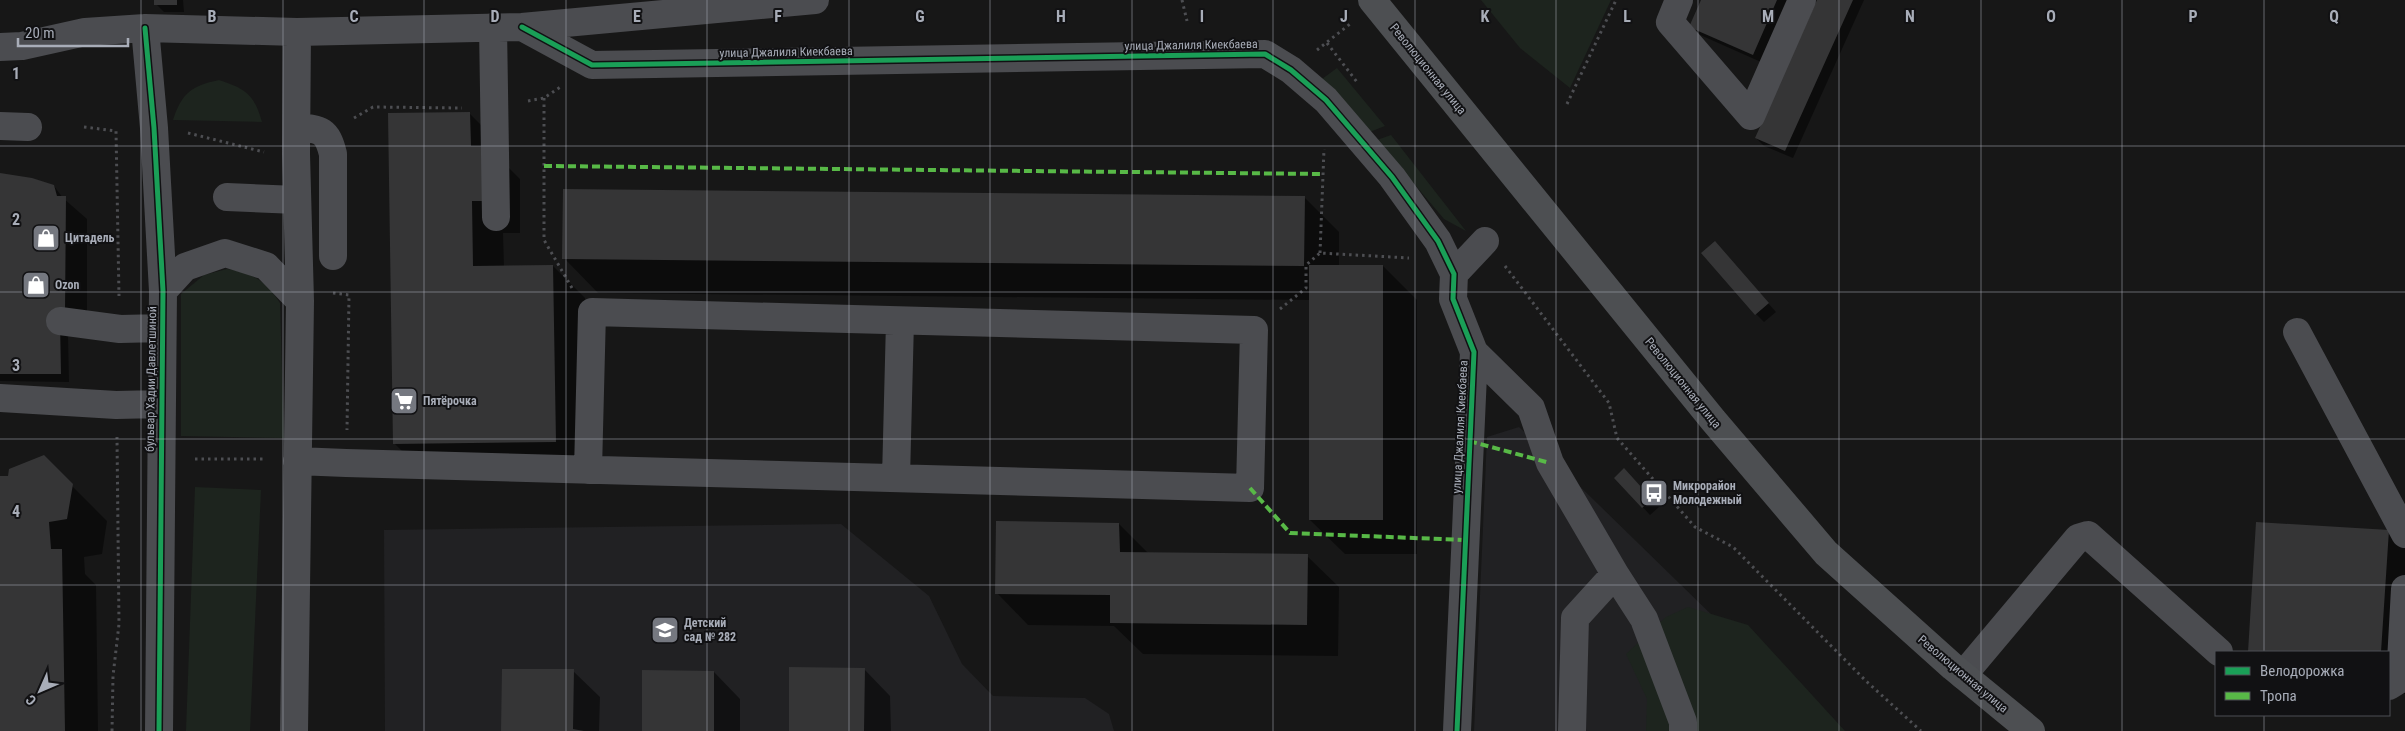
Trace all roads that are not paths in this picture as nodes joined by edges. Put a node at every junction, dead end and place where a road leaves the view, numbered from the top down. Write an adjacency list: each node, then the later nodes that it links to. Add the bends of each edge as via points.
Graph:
1 (814, 0): 5 (street)
2 (1372, 0): 35 (main road, Революционная улица, via 1713,420 1826,553)
3 (1679, 0): 4 (street, via 1670,22 1751,116)
4 (1802, 0)
5 (522, 27): 7 (street); 18 (street, улица Джалиля Киекбаева, via 592,66 1265,54 1291,70 1326,100 1392,177 1438,241)
6 (145, 28): 8 (street); 9 (street, via 85,32 22,46); 19 (street, бульвар Хадии Давлетшиной)
7 (493, 28): 8 (street); 15 (street)
8 (297, 32): 12 (street)
9 (0, 46)
10 (0, 126): 11 (street)
11 (28, 127)
12 (298, 127): 14 (street); 17 (street, via 322,131 330,139 334,154)
13 (227, 197): 14 (street)
14 (298, 200): 20 (street)
15 (496, 217)
16 (1485, 241): 18 (street)
17 (333, 256)
18 (1454, 274): 25 (street, улица Джалиля Киекбаева, via 1453,299)
19 (163, 291): 20 (street, via 184,267 225,253 266,266); 23 (street, бульвар Хадии Давлетшиной)
20 (300, 301): 28 (street)
21 (60, 321): 23 (street, via 120,329)
22 (900, 321): 29 (street, via 592,312); 30 (street); 30 (street, via 1254,330 1250,488)
23 (162, 328): 27 (street, бульвар Хадии Давлетшиной)
24 (2297, 332): 31 (street)
25 (1474, 352): 32 (street, via 1531,408 1550,463); 39 (street, улица Джалиля Киекбаева)
26 (0, 398): 27 (street, via 116,405)
27 (160, 404): 37 (street, бульвар Хадии Давлетшиной)
28 (297, 460): 29 (street); 38 (street)
29 (588, 470): 30 (street)
30 (896, 478)
31 (2405, 534)
32 (1615, 574): 40 (street, via 1575,618); 41 (street, via 1644,620 1683,722)
33 (2405, 589): 36 (street, via 2400,679)
34 (2218, 651): 35 (street, via 2088,535 2078,538)
35 (1963, 675): 42 (main road, Революционная улица)
36 (2390, 685)
37 (159, 731)
38 (294, 731)
39 (1457, 731)
40 (1572, 731)
41 (1682, 731)
42 (2031, 731)

